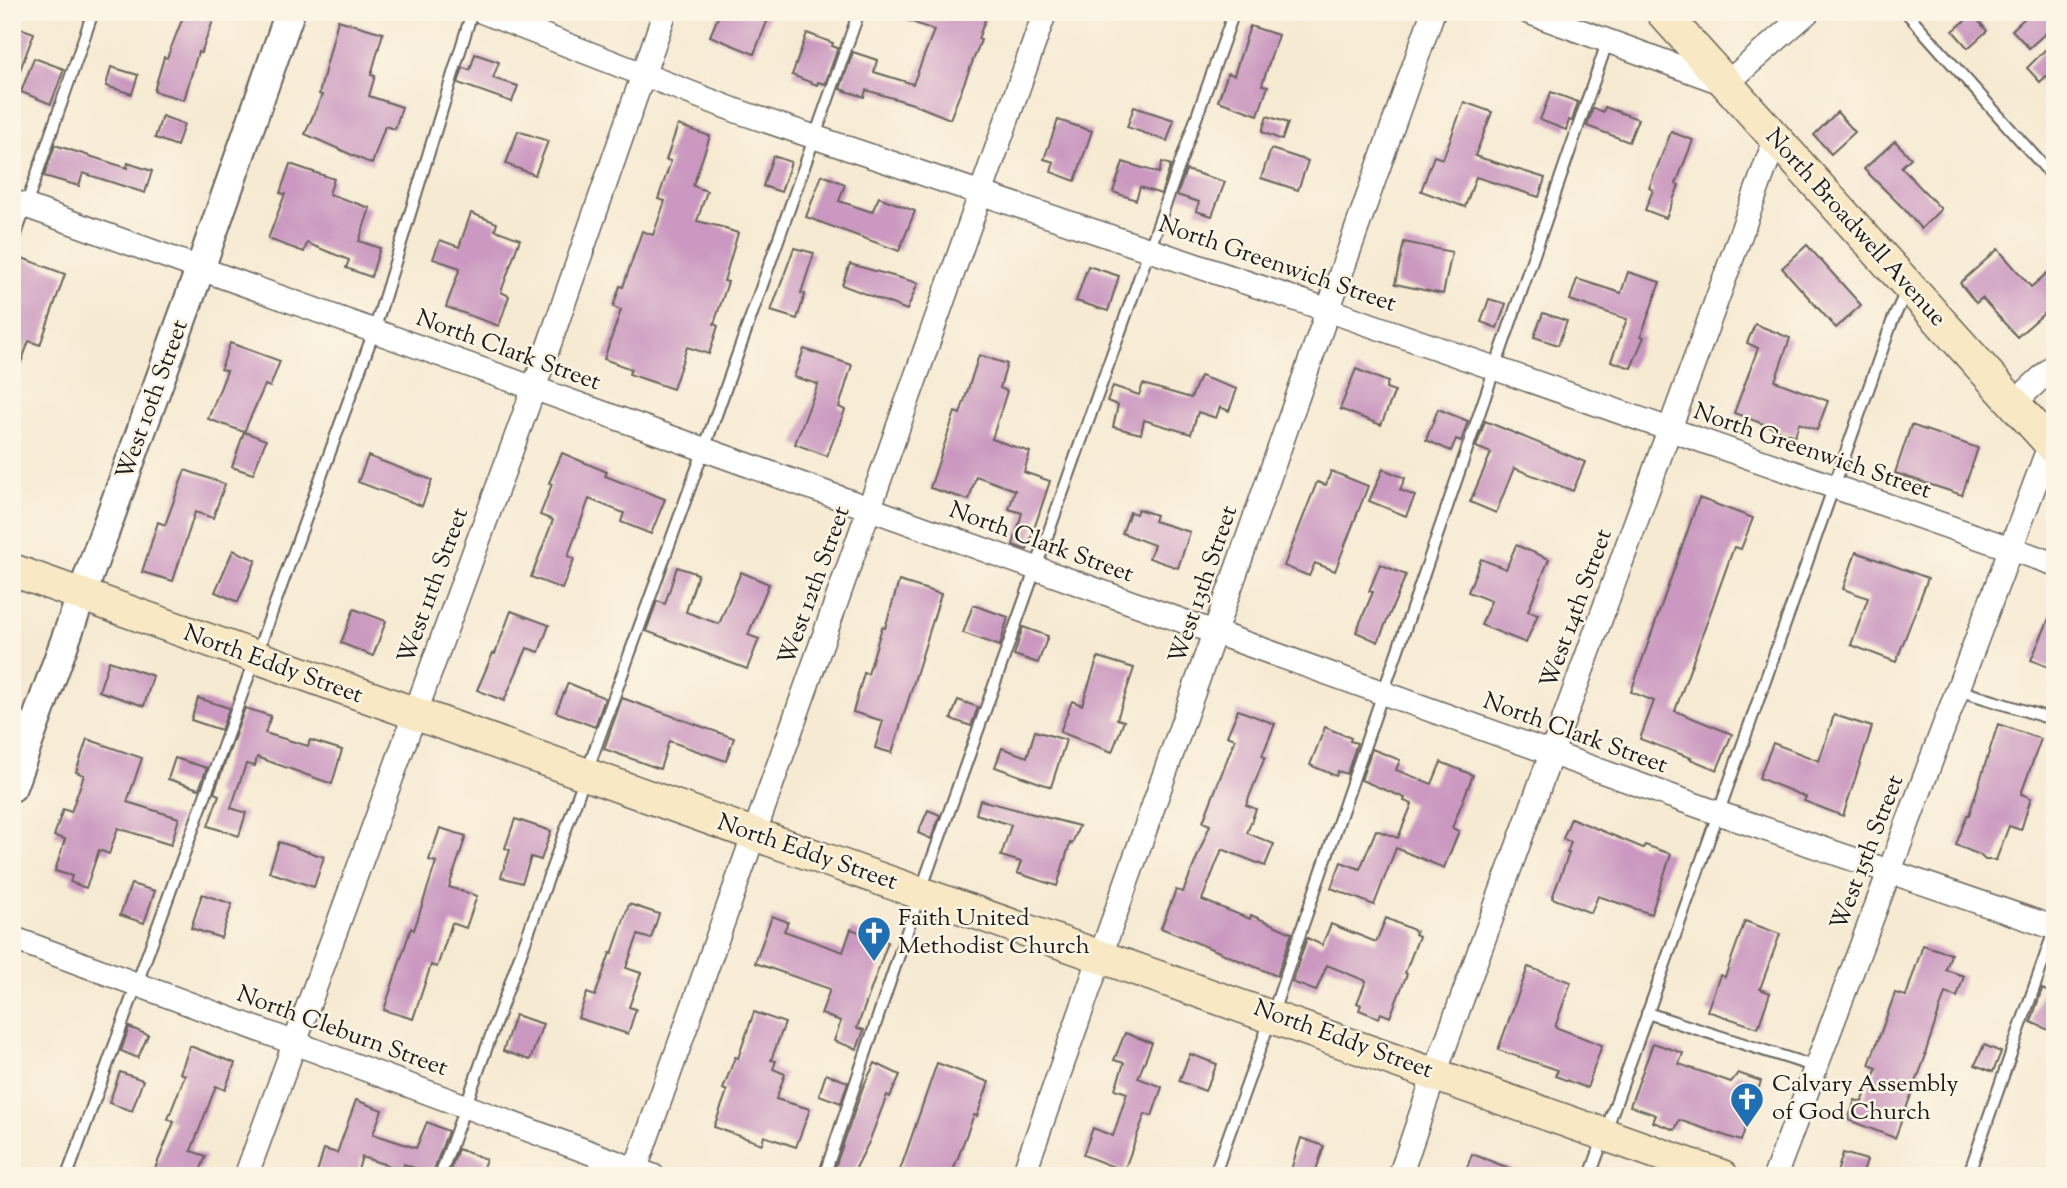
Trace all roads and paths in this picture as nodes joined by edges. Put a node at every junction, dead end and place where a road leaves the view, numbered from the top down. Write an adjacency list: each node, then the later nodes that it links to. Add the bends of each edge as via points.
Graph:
1 (93, 12): 21 (lane)
2 (290, 12): 24 (street, West 10th Street)
3 (472, 12): 27 (lane)
4 (483, 12): 15 (street, North Greenwich Street)
5 (665, 12): 15 (street, West 11th Street)
6 (859, 12): 17 (lane)
7 (1045, 12): 20 (street, West 12th Street)
8 (1234, 12): 23 (lane)
9 (1433, 12): 26 (street, West 13th Street)
10 (1528, 12): 14 (street)
11 (1662, 12): 16 (main road, North Broadwell Avenue)
12 (1808, 12): 16 (street)
13 (1906, 12): 19 (lane)
14 (1608, 40): 16 (street); 29 (lane)
15 (643, 74): 17 (street, North Greenwich Street); 30 (street, West 11th Street)
16 (1726, 84): 18 (main road, North Broadwell Avenue)
17 (815, 137): 20 (street, North Greenwich Street); 34 (lane)
18 (1776, 140): 25 (main road, North Broadwell Avenue); 32 (street, West 14th Street)
19 (2055, 179)
20 (982, 193): 23 (street, North Greenwich Street); 36 (street, West 12th Street)
21 (19, 203): 22 (lane); 24 (street, North Clark Street)
22 (12, 246)
23 (1150, 249): 26 (street, North Greenwich Street); 39 (lane)
24 (200, 269): 27 (street, North Clark Street); 41 (street, West 10th Street)
25 (1908, 288): 31 (main road, North Broadwell Avenue); 35 (lane)
26 (1328, 310): 29 (street, North Greenwich Street); 42 (street, West 13th Street)
27 (374, 331): 30 (street, North Clark Street); 43 (lane)
28 (2055, 365): 31 (street)
29 (1495, 369): 32 (street, North Greenwich Street); 45 (lane)
30 (534, 388): 34 (street, North Clark Street); 46 (street, West 11th Street)
31 (2014, 403): 33 (main road, North Broadwell Avenue)
32 (1669, 430): 35 (street, North Greenwich Street); 48 (street, West 14th Street)
33 (2052, 446): 37 (street, North Broadwell Avenue)
34 (704, 449): 36 (street, North Clark Street); 49 (lane)
35 (1833, 488): 37 (street, North Greenwich Street); 51 (lane)
36 (870, 509): 39 (street, North Clark Street); 52 (street, West 12th Street)
37 (2011, 549): 38 (street, North Greenwich Street); 44 (street, West 15th Street)
38 (2055, 564)
39 (1036, 569): 42 (street, North Clark Street); 54 (lane)
40 (12, 570): 41 (main road, North Eddy Street)
41 (82, 596): 43 (main road, North Eddy Street); 50 (street, West 10th Street)
42 (1215, 633): 45 (street, North Clark Street); 57 (street, West 13th Street)
43 (255, 658): 46 (main road, North Eddy Street); 58 (lane)
44 (1958, 690): 47 (lane); 53 (street, West 15th Street)
45 (1383, 693): 48 (street, North Clark Street); 60 (lane)
46 (414, 716): 49 (main road, North Eddy Street); 61 (street, West 11th Street)
47 (2055, 720)
48 (1552, 753): 51 (street, North Clark Street); 63 (street, West 14th Street)
49 (585, 776): 52 (main road, North Eddy Street); 64 (lane)
50 (12, 787)
51 (1718, 813): 53 (street, North Clark Street); 59 (lane)
52 (755, 835): 54 (main road, North Eddy Street); 66 (street, West 12th Street)
53 (1889, 872): 55 (street, North Clark Street); 62 (street, West 15th Street)
54 (920, 892): 57 (main road, North Eddy Street); 70 (lane)
55 (2055, 928): 77 (lane)
56 (12, 938): 58 (street, North Cleburn Street)
57 (1102, 956): 60 (main road, North Eddy Street); 71 (street, West 13th Street)
58 (136, 984): 61 (street, North Cleburn Street); 67 (lane)
59 (1647, 1013): 62 (lane); 65 (lane)
60 (1272, 1015): 63 (main road, North Eddy Street); 72 (lane)
61 (295, 1042): 64 (street, North Cleburn Street); 68 (street, West 11th Street)
62 (1816, 1067): 76 (street, West 15th Street)
63 (1435, 1073): 65 (main road, North Eddy Street); 73 (street, West 14th Street)
64 (466, 1106): 66 (street, North Cleburn Street); 69 (lane)
65 (1604, 1134): 74 (lane); 75 (main road, North Eddy Street)
66 (640, 1174)
67 (66, 1176)
68 (246, 1176)
69 (440, 1176)
70 (824, 1176)
71 (1023, 1176)
72 (1214, 1176)
73 (1400, 1176)
74 (1590, 1176)
75 (1722, 1176)
76 (1775, 1176)
77 (1968, 1176)

